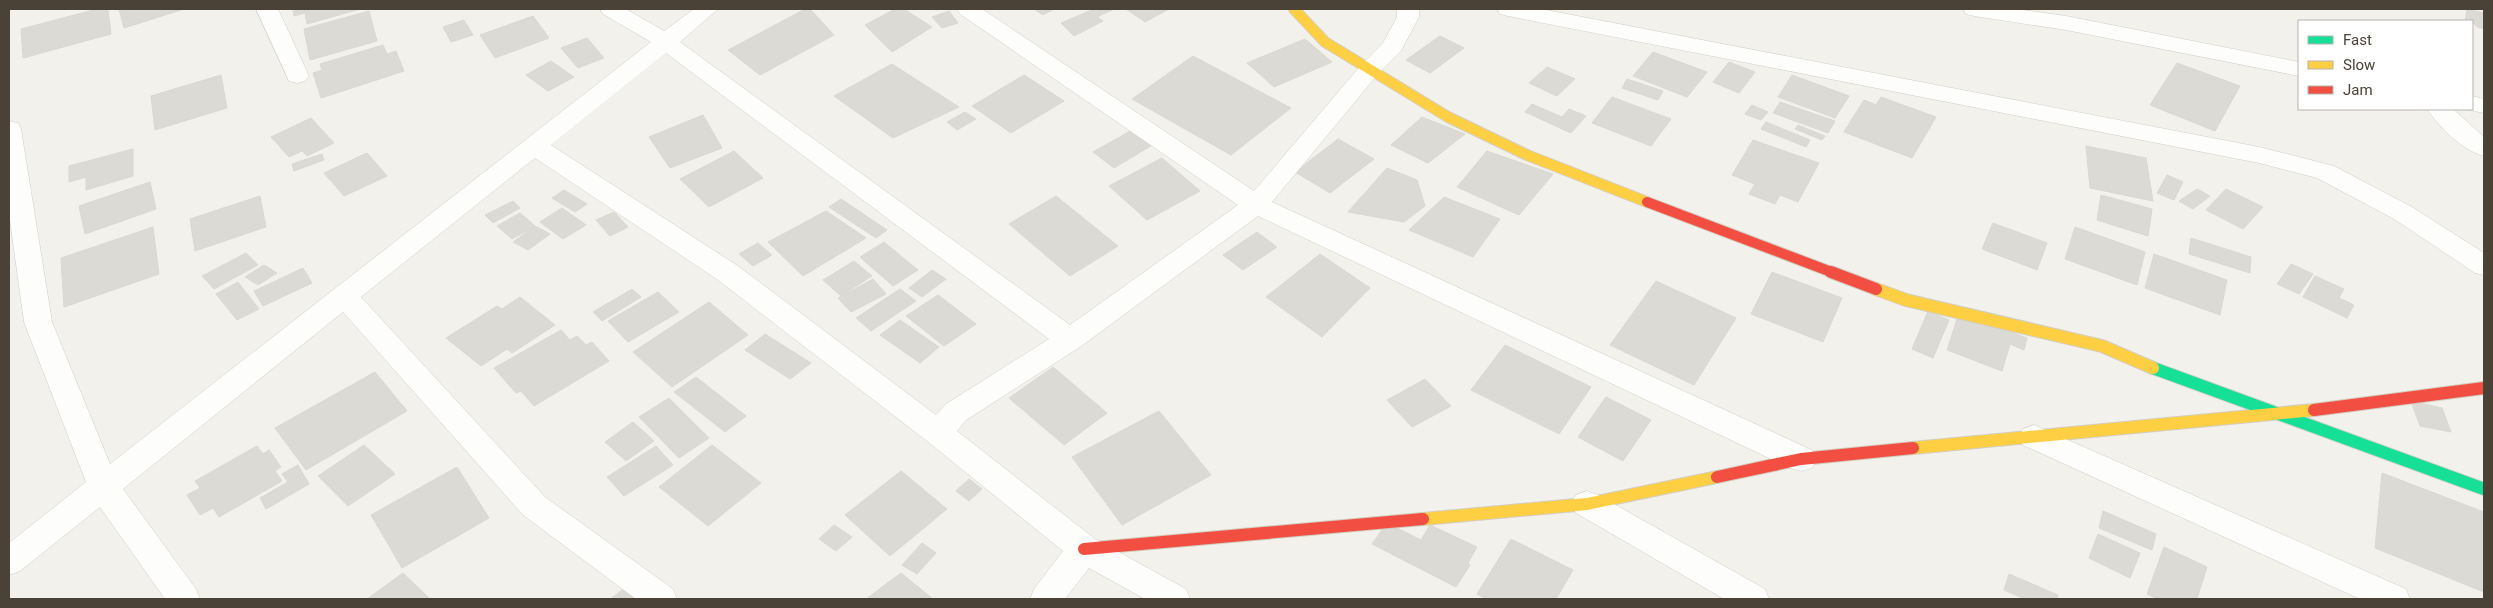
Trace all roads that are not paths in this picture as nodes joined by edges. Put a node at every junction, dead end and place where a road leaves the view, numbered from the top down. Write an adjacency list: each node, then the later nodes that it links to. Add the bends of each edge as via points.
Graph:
1 (267, 9): 12 (street)
2 (611, 9): 9 (street)
3 (707, 9): 9 (street)
4 (968, 9): 17 (street)
5 (1294, 9): 10 (street, via 1325,42)
6 (1408, 9): 10 (street, via 1408,17 1393,46)
7 (1508, 9): 18 (street, via 2259,155 2325,172 2403,213)
8 (1974, 9): 11 (street, via 2066,23)
9 (666, 42): 15 (street); 20 (street)
10 (1370, 69): 17 (street); 22 (street, via 1448,117 1527,155 1822,270 1906,300 2102,346 2165,373)
11 (2298, 69)
12 (298, 76)
13 (2441, 110): 16 (street)
14 (9, 129): 26 (street, via 38,322)
15 (534, 146): 19 (street); 23 (street, via 728,274)
16 (2484, 148)
17 (1256, 205): 20 (street); 25 (street)
18 (2484, 266)
19 (344, 296): 26 (street); 32 (street, via 534,506)
20 (1070, 340): 23 (street, via 956,412)
21 (2484, 388): 22 (street)
22 (2279, 414): 24 (street); 27 (street)
23 (938, 433): 29 (street)
24 (2034, 437): 25 (street); 36 (street)
25 (1801, 459): 28 (street)
26 (103, 486): 30 (street); 31 (street)
27 (2484, 489)
28 (1587, 504): 29 (street); 35 (street)
29 (1084, 549): 33 (street); 34 (street)
30 (9, 561)
31 (184, 599)
32 (661, 599)
33 (1046, 599)
34 (1174, 599)
35 (1753, 599)
36 (2394, 599)

